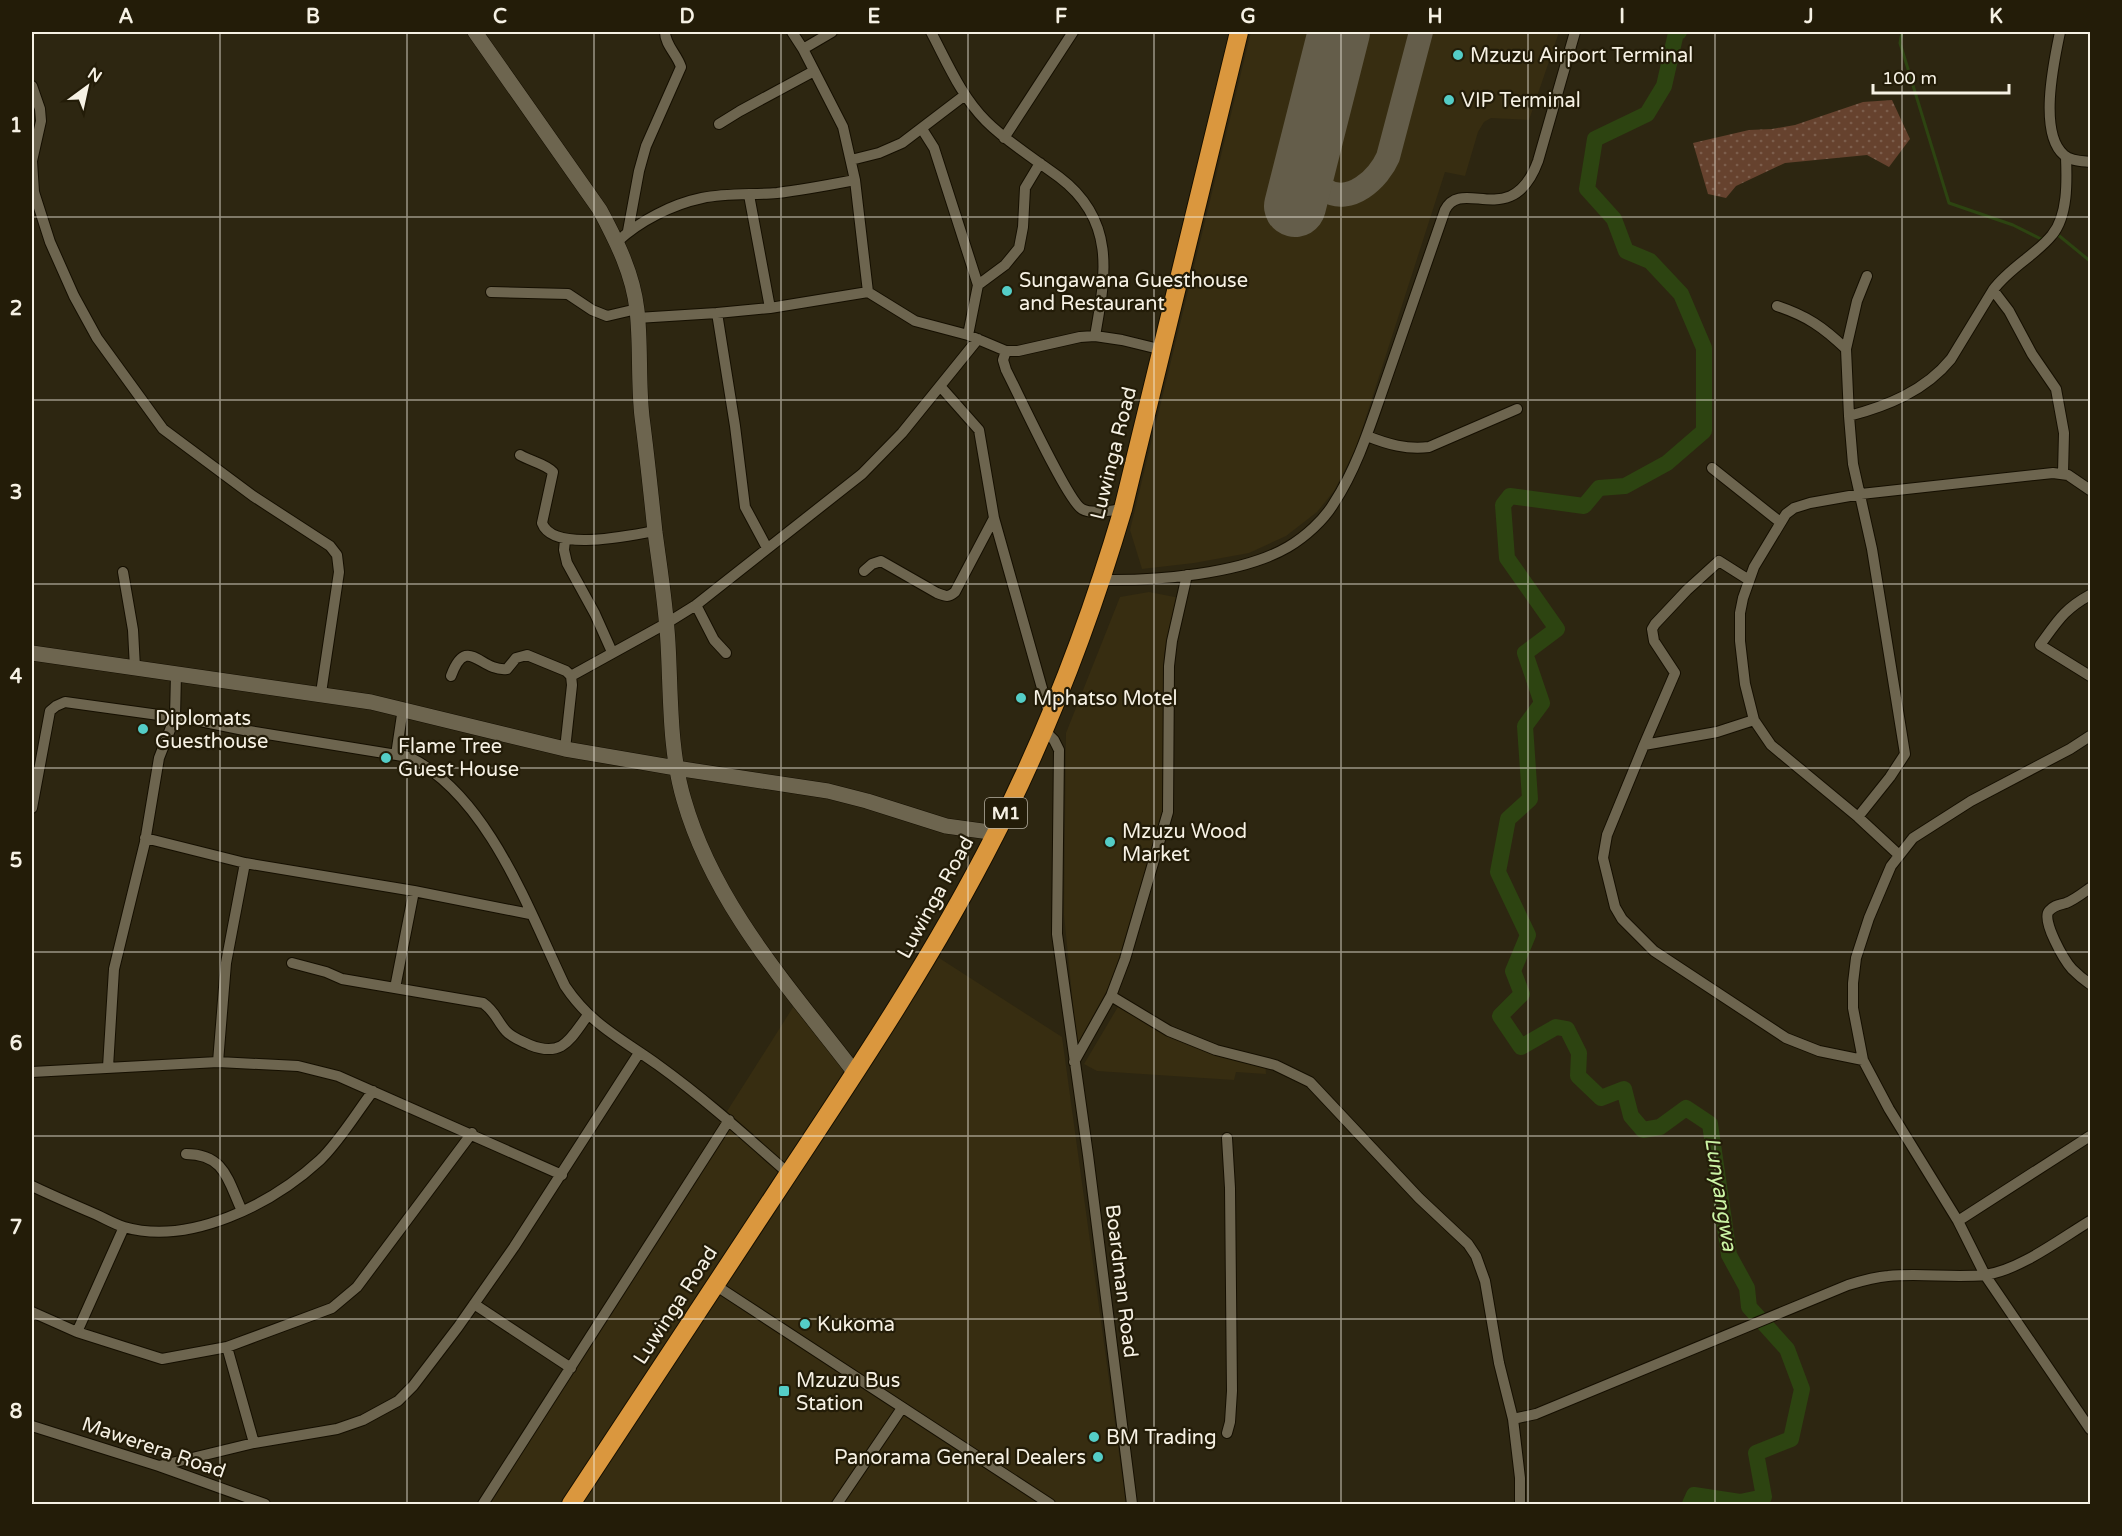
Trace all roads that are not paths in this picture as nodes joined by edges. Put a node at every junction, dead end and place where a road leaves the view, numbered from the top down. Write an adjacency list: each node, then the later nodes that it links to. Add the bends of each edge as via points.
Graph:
1 (475, 32): 23 (street)
2 (665, 32): 23 (street, via 681,68 646,146)
3 (792, 32): 10 (street)
4 (832, 32): 10 (street)
5 (931, 32): 13 (street)
6 (1073, 32): 16 (street)
7 (1239, 32): 36 (highway, Luwinga Road / M1)
8 (1575, 32): 41 (street, via 1538,161 1529,179 1511,197 1458,198 1445,210)
9 (2060, 32): 17 (street, via 2050,122 2055,144)
10 (803, 49): 11 (street)
11 (814, 71): 14 (street); 18 (street, via 843,127)
12 (32, 86): 69 (street, via 41,120 32,161 34,192 50,242 97,338 163,429 326,542 338,555 339,572)
13 (965, 95): 15 (street); 16 (street)
14 (719, 124)
15 (922, 129): 18 (street, via 887,150); 25 (street, via 934,148)
16 (1004, 138): 20 (street)
17 (2066, 157): 19 (street); 26 (street, via 2066,193 2054,233 2005,274)
18 (851, 160): 21 (street)
19 (2091, 162)
20 (1040, 163): 25 (street, via 1025,188 1019,248 1005,265); 33 (street, via 1084,200 1099,230 1104,279)
21 (855, 180): 22 (street); 28 (street)
22 (749, 195): 23 (street, via 704,197 687,202); 30 (street)
23 (623, 237): 32 (street)
24 (1867, 276): 35 (street)
25 (978, 285): 34 (street)
26 (1993, 290): 40 (street, via 1945,367 1903,397); 44 (street, via 2056,389 2064,433)
27 (491, 292): 32 (street, via 568,294 607,316)
28 (868, 292): 30 (street); 34 (street, via 915,321)
29 (1777, 306): 35 (street, via 1814,321)
30 (770, 308): 31 (street)
31 (717, 313): 32 (street); 52 (street, via 745,507)
32 (637, 314): 50 (street, via 641,404)
33 (1095, 336): 36 (street); 37 (street)
34 (973, 337): 37 (street); 38 (street)
35 (1846, 349): 40 (street)
36 (1163, 350): 47 (highway, Luwinga Road / M1)
37 (1006, 351): 47 (street, via 1006,370 1076,504 1090,511)
38 (940, 386): 48 (street, Boardman Road, via 979,430); 52 (street, via 862,474)
39 (1517, 409): 41 (street, via 1429,447 1413,449)
40 (1849, 416): 46 (street, via 1853,464)
41 (1367, 436): 55 (street, via 1334,505 1311,530 1260,561)
42 (520, 455): 51 (street, via 553,472 542,523)
43 (1712, 468): 49 (street)
44 (2063, 473): 45 (street); 46 (street)
45 (2091, 490)
46 (1861, 494): 49 (street, via 1794,508); 80 (street, via 1905,754)
47 (1123, 509): 56 (highway, Luwinga Road / M1)
48 (994, 518): 53 (street, via 950,596 937,593 881,561); 73 (street, Boardman Road)
49 (1780, 522): 57 (street)
50 (655, 531): 51 (street); 60 (street)
51 (565, 540): 61 (street, via 567,563)
52 (767, 548): 59 (street)
53 (864, 571)
54 (123, 572): 64 (street)
55 (1186, 575): 56 (street); 91 (street, via 1169,666 1168,812)
56 (1102, 580): 73 (highway, Luwinga Road / M1)
57 (1749, 580): 72 (street, via 1740,613 1740,641); 75 (street, via 1719,561 1655,624 1654,641 1675,673)
58 (2091, 596): 68 (street, via 2062,615 2040,645)
59 (696, 605): 60 (street); 63 (street, via 714,640)
60 (667, 623): 61 (street); 78 (street)
61 (612, 652): 67 (street)
62 (32, 653): 64 (street)
63 (726, 653)
64 (135, 668): 65 (street)
65 (176, 674): 69 (street); 71 (street)
66 (451, 676): 67 (street, via 464,655 501,670 527,655)
67 (570, 676): 76 (street)
68 (2091, 676)
69 (321, 693): 70 (street)
70 (403, 708): 76 (street); 77 (street)
71 (175, 717): 77 (street); 79 (street, via 76,702 56,706 50,711 46,726); 82 (street, via 159,758)
72 (1754, 720): 75 (street, via 1717,732); 80 (street, via 1771,745)
73 (1047, 723): 81 (highway, Luwinga Road / M1); 96 (street, Boardman Road, via 1059,750 1057,934)
74 (2091, 736): 83 (street, via 1937,821 1913,838)
75 (1644, 745): 94 (street, via 1607,835 1603,858 1622,919 1654,951 1786,1038 1819,1051)
76 (565, 749): 78 (street)
77 (396, 755): 87 (street, via 424,764 456,791 488,832)
78 (676, 768): 81 (street, via 828,791 946,826); 99 (street, via 690,820 715,880 768,959)
79 (32, 808)
80 (1858, 817): 83 (street)
81 (997, 833): 99 (highway, Luwinga Road / M1, via 934,948)
82 (145, 838): 84 (street); 97 (street, via 114,969)
83 (1899, 855): 94 (street, via 1869,918 1857,958 1854,1008)
84 (245, 863): 86 (street); 95 (street, via 226,963)
85 (2091, 888): 89 (street, via 2054,907 2046,918 2067,962)
86 (414, 891): 87 (street); 90 (street)
87 (530, 914): 92 (street, via 565,986)
88 (292, 963): 90 (street, via 342,979)
89 (2091, 984)
90 (395, 988): 92 (street, via 483,1003 495,1013 509,1035 538,1048 563,1047)
91 (1111, 996): 96 (street); 121 (street, via 1169,1031 1216,1050 1275,1065 1310,1082 1468,1244 1485,1281)
92 (588, 1015): 93 (street)
93 (639, 1053): 101 (street); 106 (street)
94 (1863, 1060): 110 (street, via 1919,1161)
95 (218, 1062): 97 (street); 100 (street, via 298,1066 338,1076)
96 (1074, 1062): 132 (street, Boardman Road)
97 (108, 1067): 98 (street)
98 (32, 1072)
99 (855, 1073): 107 (highway, Luwinga Road / M1)
100 (373, 1091): 102 (street); 109 (street, via 322,1158 266,1200)
101 (729, 1120): 107 (street); 119 (street)
102 (472, 1133): 106 (street); 118 (street, via 346,1299 333,1308)
103 (2091, 1136): 110 (street)
104 (1227, 1138): 124 (street, via 1232,1391)
105 (186, 1154): 109 (street, via 207,1156 223,1168)
106 (562, 1174): 115 (street)
107 (789, 1174): 114 (highway, Luwinga Road / M1)
108 (32, 1186): 112 (street)
109 (242, 1211): 112 (street, via 192,1229 152,1231)
110 (1958, 1221): 113 (street)
111 (2091, 1221): 113 (street, via 2015,1266)
112 (124, 1227): 117 (street)
113 (1985, 1275): 121 (street, via 1896,1275 1848,1285 1536,1414); 123 (street)
114 (715, 1285): 120 (street); 129 (highway, Luwinga Road / M1)
115 (474, 1304): 119 (street); 125 (street, via 398,1401 337,1429)
116 (32, 1312): 117 (street)
117 (77, 1332): 118 (street, via 162,1359)
118 (227, 1347): 125 (street)
119 (571, 1368): 128 (street)
120 (902, 1408): 130 (street); 131 (street)
121 (1513, 1419): 133 (street)
122 (32, 1426): 126 (street, Mawerera Road)
123 (2091, 1429)
124 (1227, 1434)
125 (254, 1443): 126 (street)
126 (159, 1466): 127 (street, Mawerera Road)
127 (265, 1504)
128 (483, 1504)
129 (571, 1504)
130 (837, 1504)
131 (1050, 1504)
132 (1132, 1504)
133 (1520, 1504)

